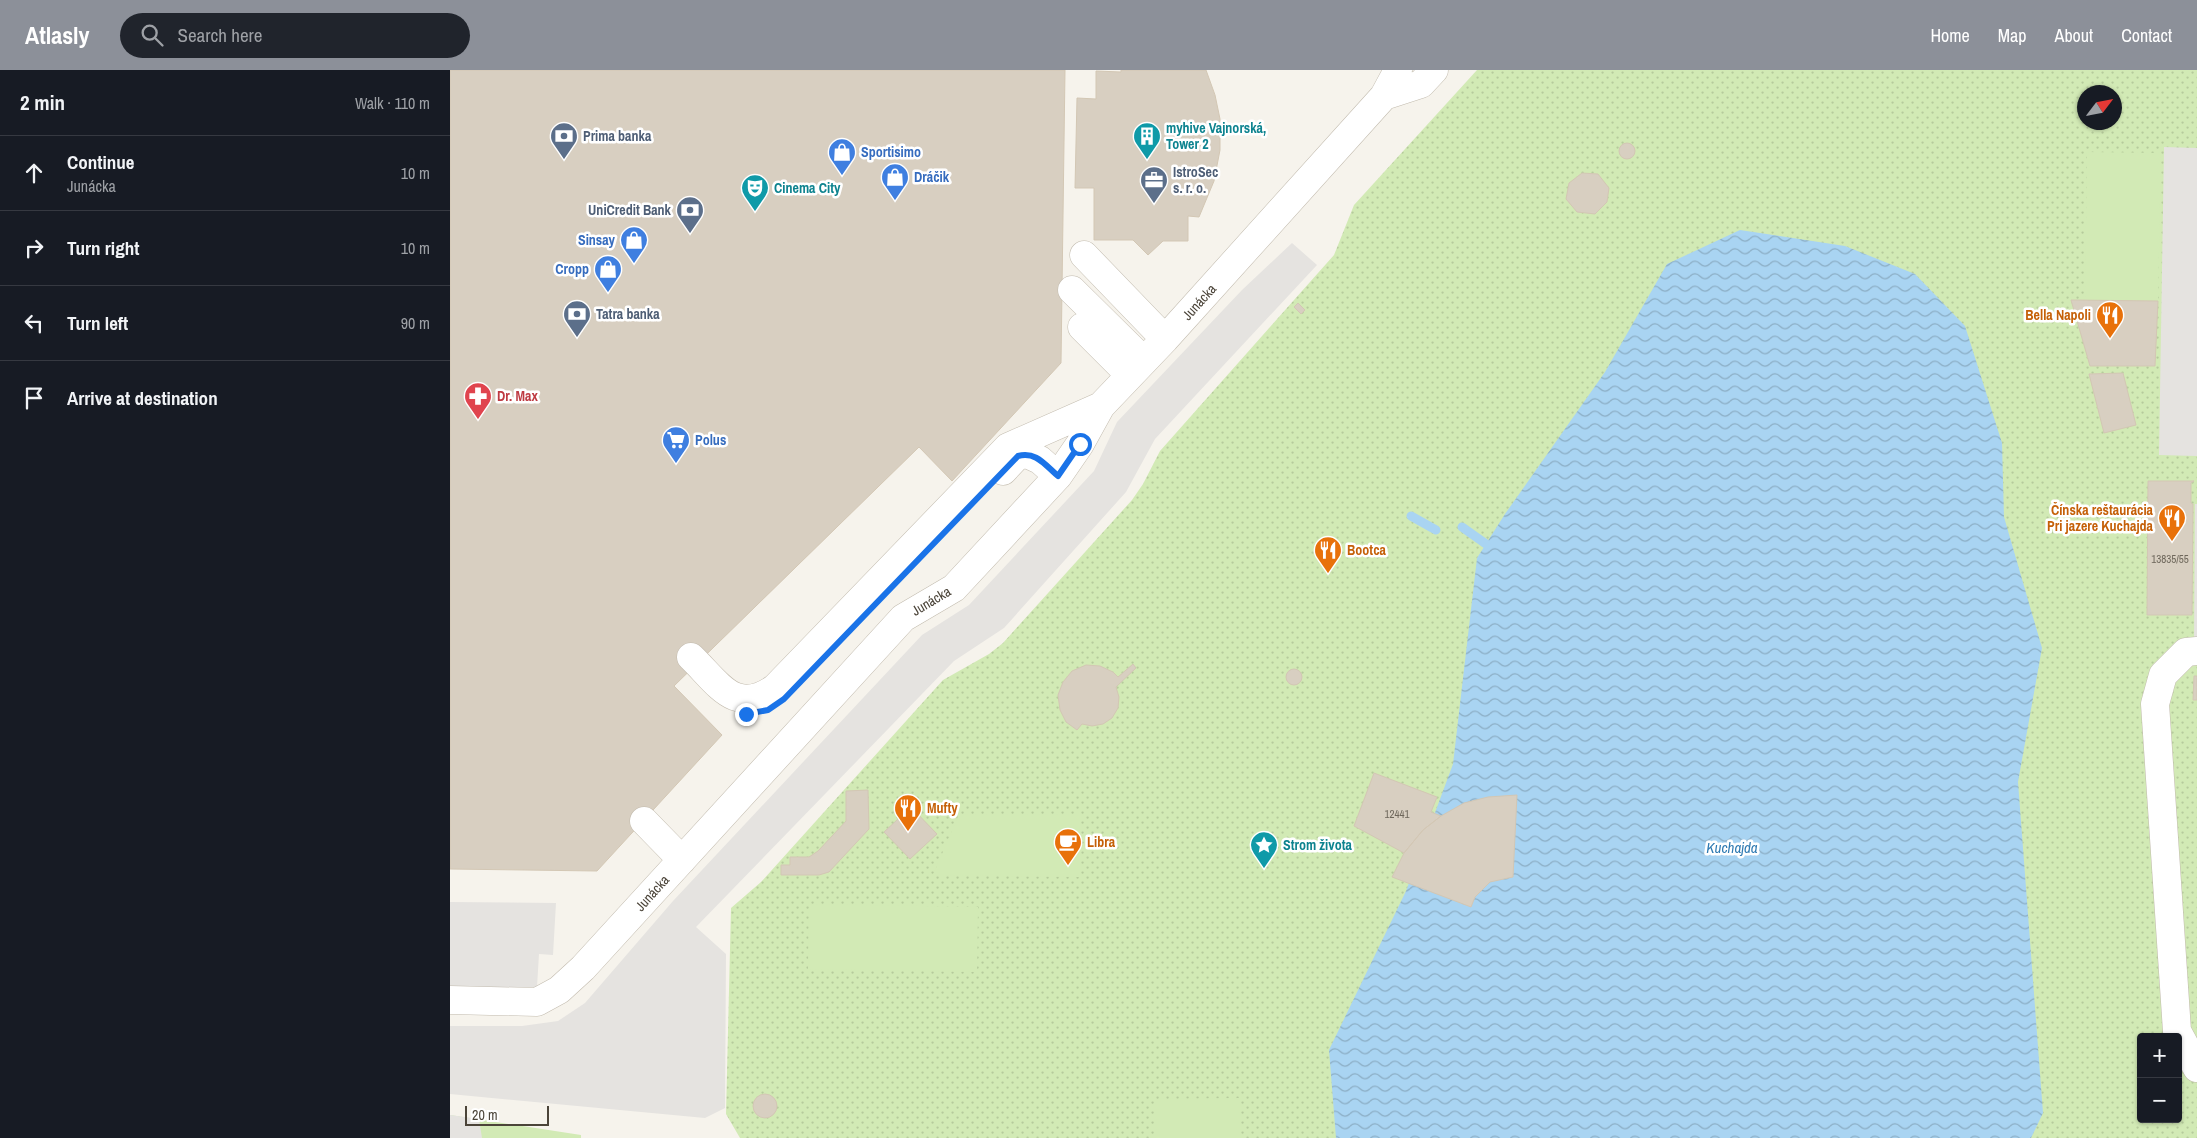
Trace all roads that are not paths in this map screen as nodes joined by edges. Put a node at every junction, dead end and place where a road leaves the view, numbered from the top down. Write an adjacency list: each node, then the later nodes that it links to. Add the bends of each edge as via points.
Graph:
1 (1398, 70): 3 (street, Junácka)
2 (1434, 70): 3 (street, via 1421,84)
3 (1383, 83): 6 (street, Junácka)
4 (1084, 255): 6 (street)
5 (1071, 303): 7 (street)
6 (1165, 339): 7 (street, Junácka)
7 (1137, 368): 8 (street, Junácka)
8 (1101, 406): 9 (street); 10 (street, Junácka)
9 (1013, 452): 10 (street, via 1034,456); 12 (street, via 775,688 762,697 738,698)
10 (1058, 476): 14 (street, Junácka, via 954,588 903,618)
11 (2197, 650): 16 (street, via 2186,652 2163,675 2155,704 2177,1031)
12 (686, 662)
13 (644, 821): 14 (street)
14 (682, 860): 15 (street, Junácka, via 559,990 537,1002)
15 (450, 1000)
16 (2197, 1068)

